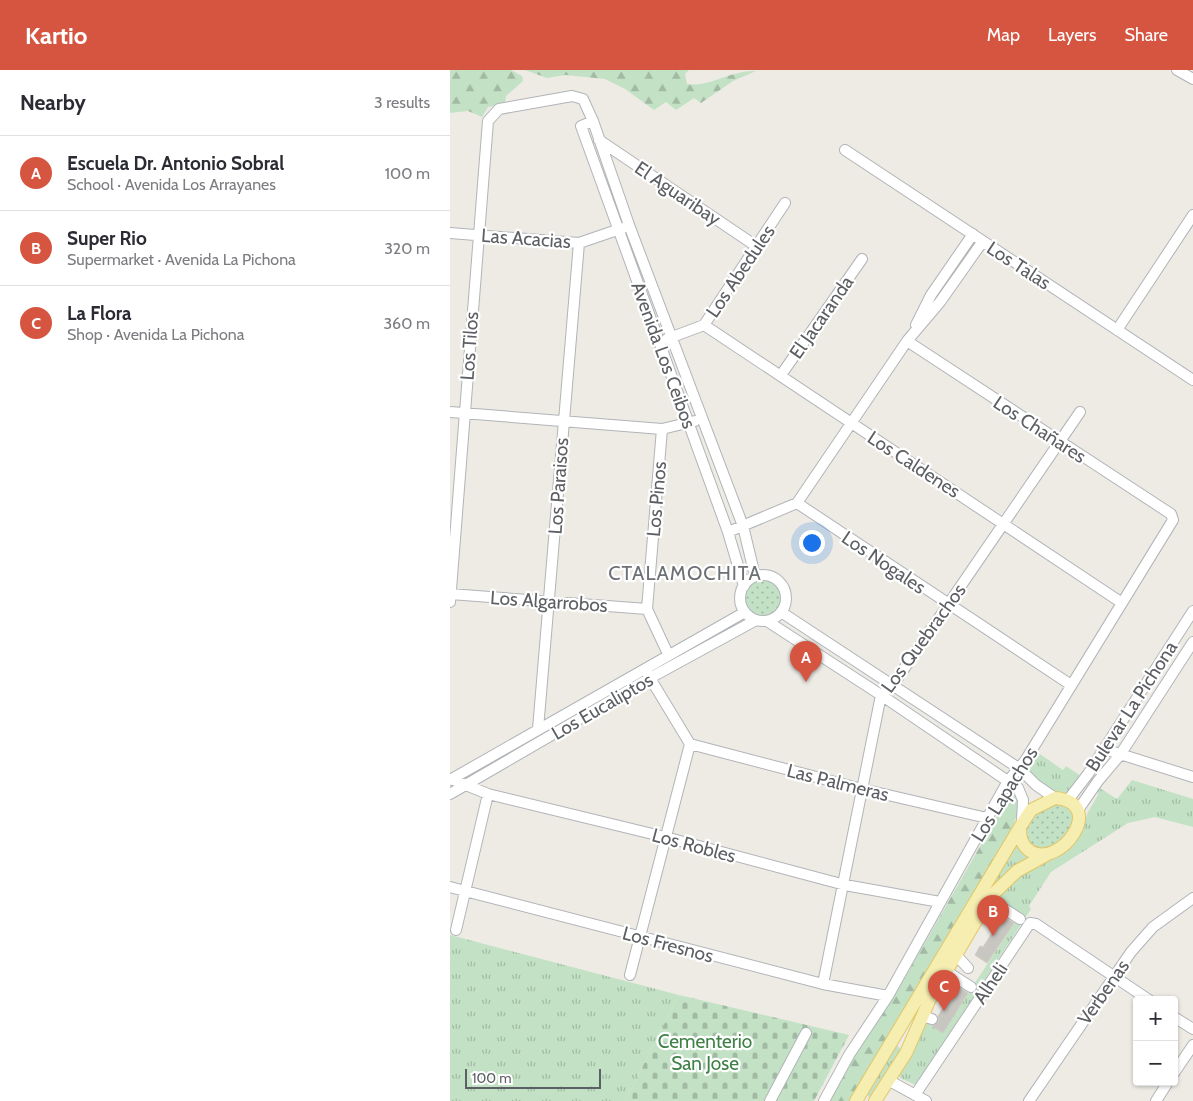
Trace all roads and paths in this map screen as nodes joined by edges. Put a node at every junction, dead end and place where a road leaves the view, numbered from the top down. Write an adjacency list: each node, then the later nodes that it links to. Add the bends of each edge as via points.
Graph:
1 (1177, 70): 2 (street)
2 (1193, 79)
3 (488, 121): 4 (street, Avenida Los Ceibos, via 499,109 578,96); 12 (street, Los Tilos)
4 (593, 121): 5 (street, Avenida Los Ceibos); 10 (street, Avenida Los Ceibos, via 581,126)
5 (599, 140): 9 (street, Avenida Los Ceibos); 16 (street, El Aguaribay)
6 (845, 150): 13 (street, Los Talas)
7 (785, 203): 16 (street, Los Abedules)
8 (1193, 216): 19 (street)
9 (629, 224): 10 (street, Las Acacias); 20 (street, Avenida Los Ceibos)
10 (618, 231): 15 (street, Las Acacias); 22 (street, Avenida Los Ceibos)
11 (450, 232): 12 (street, Las Acacias)
12 (478, 234): 15 (street, Las Acacias); 27 (street, Los Tilos)
13 (973, 234): 14 (street, Los Talas); 21 (street, via 931,295)
14 (983, 241): 19 (street, Los Talas); 21 (street, via 940,302)
15 (579, 243): 29 (street, Los Paraisos)
16 (756, 246): 18 (street, Los Abedules)
17 (862, 259): 23 (street, El Jacaranda)
18 (704, 325): 20 (street, Los Abedules); 23 (street, Los Caldenes)
19 (1118, 330): 24 (street, Los Talas)
20 (672, 336): 22 (street, Los Abedules); 28 (street, Avenida Los Ceibos)
21 (907, 341): 31 (street); 33 (street, Los Chañares)
22 (659, 342): 30 (street, Avenida Los Ceibos)
23 (781, 375): 31 (street, Los Caldenes)
24 (1193, 380)
25 (450, 412): 27 (street)
26 (1080, 412): 33 (street, Los Quebrachos)
27 (464, 413): 29 (street); 41 (street, Los Tilos)
28 (704, 418): 30 (street); 37 (street, Avenida Los Ceibos)
29 (563, 421): 32 (street); 42 (street, Los Paraisos)
30 (689, 423): 32 (street); 38 (street, Avenida Los Ceibos)
31 (852, 423): 34 (street); 36 (street, Los Caldenes)
32 (662, 429): 46 (street, Los Pinos)
33 (1059, 442): 35 (street, Los Chañares); 36 (street, Los Quebrachos)
34 (797, 503): 37 (street); 45 (street, Los Nogales)
35 (1173, 516): 44 (street, Los Lapachos, via 1172,523)
36 (1004, 523): 44 (street, Los Caldenes); 45 (street, Los Quebrachos)
37 (743, 526): 38 (street); 39 (street, Avenida Los Ceibos)
38 (728, 532): 40 (street, Avenida Los Ceibos)
39 (755, 576): 40 (street); 49 (street, via 768,575 784,587 786,600)
40 (744, 586): 48 (street, via 740,599)
41 (450, 594): 42 (street, Los Algarrobos); 43 (street, Los Tilos)
42 (549, 601): 46 (street, Los Algarrobos); 59 (street, Los Paraisos)
43 (450, 602)
44 (1122, 603): 57 (street, Los Lapachos)
45 (948, 605): 56 (street, Los Quebrachos); 57 (street, Los Nogales)
46 (647, 609): 53 (street, Los Pinos)
47 (1193, 611): 61 (street, Bulevar La Pichona)
48 (745, 612): 50 (street); 53 (street, Los Eucaliptos)
49 (781, 612): 51 (street); 56 (street)
50 (756, 620): 51 (street); 55 (street, Los Eucaliptos)
51 (767, 621): 58 (street)
52 (1193, 642): 62 (street, Bulevar La Pichona)
53 (668, 654): 54 (street, Los Eucaliptos)
54 (644, 668): 55 (street); 59 (street, Los Eucaliptos)
55 (650, 678): 60 (street); 67 (street, Los Eucaliptos)
56 (893, 685): 58 (street, Los Quebrachos); 63 (street)
57 (1072, 685): 63 (street, Los Lapachos)
58 (881, 695): 66 (street); 68 (street, Los Quebrachos)
59 (538, 729): 65 (street, Los Eucaliptos)
60 (690, 744): 68 (street, Las Palmeras); 75 (street)
61 (1104, 749): 62 (street); 71 (street, Bulevar La Pichona)
62 (1120, 755): 64 (street); 72 (street, Bulevar La Pichona)
63 (1020, 769): 66 (street, Los Lapachos); 71 (street, via 1036,785)
64 (1193, 777)
65 (450, 780): 67 (street, Los Robles)
66 (1008, 781): 73 (street, Los Lapachos); 74 (street, via 1021,793)
67 (466, 785): 69 (street, Los Eucaliptos); 70 (street, Los Robles)
68 (862, 789): 73 (street, Las Palmeras); 77 (street, Los Quebrachos)
69 (450, 794)
70 (488, 794): 75 (street, Los Robles); 79 (street)
71 (1061, 799): 72 (main road); 74 (main road, via 1031,810)
72 (1078, 810): 76 (main road, via 1079,821 1074,834 1063,846)
73 (987, 818): 81 (street, Los Lapachos)
74 (1021, 824): 76 (main road, via 1020,836 1026,848); 96 (main road)
75 (665, 837): 77 (street, Los Robles); 85 (street)
76 (1046, 855): 82 (main road, via 1016,871)
77 (845, 885): 81 (street, Los Robles); 89 (street, Los Quebrachos)
78 (450, 886): 79 (street, Los Fresnos)
79 (466, 891): 84 (street); 85 (street, Los Fresnos)
80 (1193, 898): 88 (street, Verbenas, via 1153,927)
81 (940, 902): 91 (street, Los Lapachos)
82 (995, 904): 83 (street); 86 (main road)
83 (1020, 919)
84 (456, 930)
85 (640, 936): 87 (street); 89 (street, Los Fresnos)
86 (951, 962): 90 (street); 98 (main road, via 927,1018)
87 (630, 975)
88 (1114, 976): 92 (street); 102 (street, Alheli, via 1033,923 1028,925); 108 (street, Verbenas)
89 (823, 984): 91 (street, Los Fresnos)
90 (971, 987)
91 (888, 996): 105 (street, Los Lapachos, via 849,1055)
92 (1143, 996)
93 (1178, 1019): 94 (street)
94 (1193, 1029)
95 (806, 1033): 104 (street)
96 (891, 1043): 98 (street, via 902,1044); 103 (main road)
97 (1193, 1045): 99 (street)
98 (906, 1053): 100 (main road)
99 (1178, 1067)
100 (888, 1080): 102 (street); 106 (main road)
101 (1165, 1086): 109 (street)
102 (915, 1095): 107 (street)
103 (861, 1098)
104 (770, 1101)
105 (824, 1101)
106 (875, 1101)
107 (926, 1101)
108 (1030, 1101)
109 (1156, 1101)

